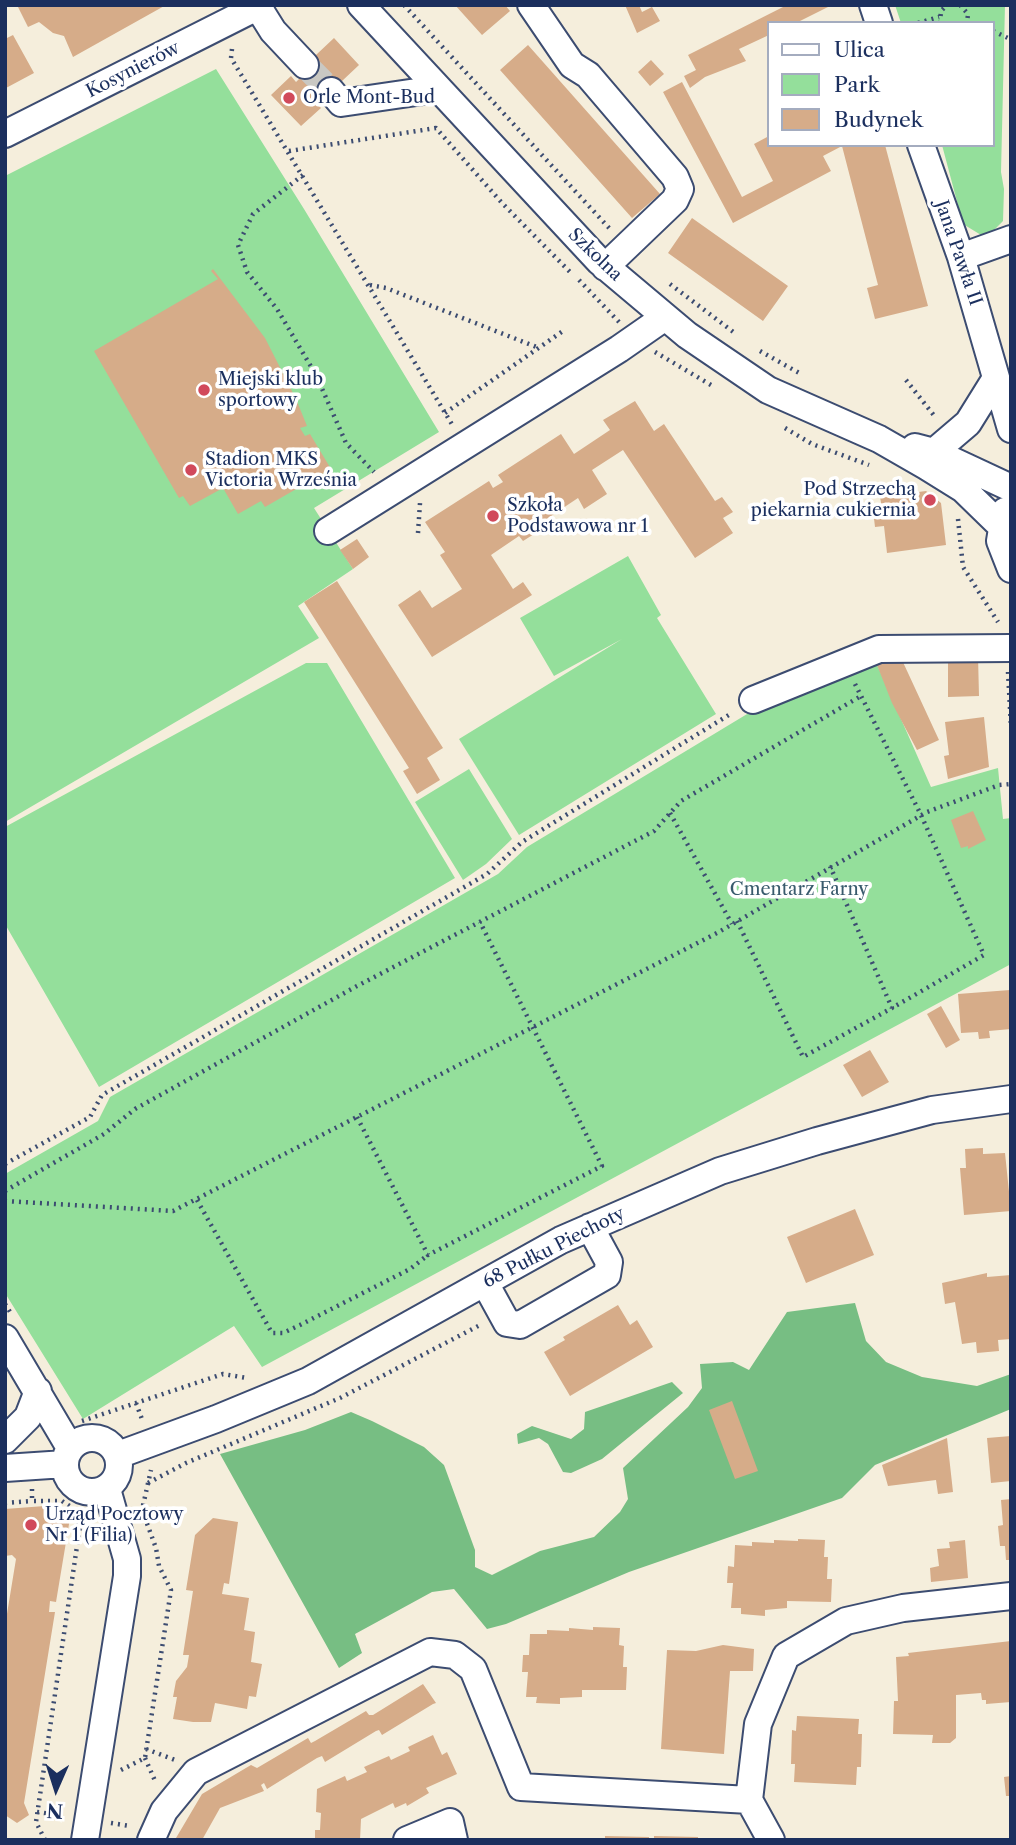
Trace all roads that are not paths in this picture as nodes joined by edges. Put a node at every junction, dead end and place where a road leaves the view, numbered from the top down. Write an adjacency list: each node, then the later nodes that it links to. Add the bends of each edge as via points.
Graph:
1 (361, 5): 5 (street, Szkolna)
2 (531, 5): 11 (street, via 572,65 588,75 675,177 680,189 675,200)
3 (259, 6): 4 (street, via 273,31); 7 (street, Kosynierów)
4 (305, 65)
5 (438, 89): 6 (street, via 341,103); 11 (street, Szkolna)
6 (331, 91)
7 (5, 134)
8 (922, 147): 10 (street, Jana Pawła II)
9 (1011, 239): 10 (street)
10 (961, 257): 13 (street, Jana Pawła II)
11 (605, 267): 12 (street, Szkolna)
12 (665, 317): 15 (street, Szkolna, via 768,390); 19 (street)
13 (1000, 374): 14 (street, Jana Pawła II); 16 (street, via 968,423)
14 (1011, 429)
15 (879, 439): 16 (street, Szkolna); 18 (street, Szkolna)
16 (934, 452): 17 (street, Szkolna)
17 (1011, 488)
18 (1006, 513): 20 (street, via 1004,556)
19 (328, 531)
20 (1011, 569)
21 (1008, 648): 22 (street, via 879,649)
22 (753, 700)
23 (1011, 1099): 24 (street, 68 Pułku Piechoty, via 932,1110 817,1140 720,1171)
24 (590, 1227): 25 (street, 68 Pułku Piechoty); 25 (street, via 609,1262 607,1275 520,1325 507,1323)
25 (485, 1283): 30 (street, 68 Pułku Piechoty, via 309,1381)
26 (5, 1338): 27 (street)
27 (38, 1391): 28 (street, via 28,1417); 29 (street)
28 (5, 1440)
29 (67, 1455): 30 (street, via 89,1437 111,1445); 31 (street); 32 (street, via 69,1480 79,1490)
30 (118, 1455): 32 (street, via 116,1480)
31 (5, 1468)
32 (107, 1489): 35 (street, via 127,1559 127,1576)
33 (1011, 1596): 34 (street, via 903,1608 846,1621 786,1656 758,1724)
34 (749, 1800): 36 (street, via 521,1787 473,1669 455,1656 430,1652 196,1772 164,1811); 39 (street)
35 (85, 1840)
36 (151, 1840)
37 (407, 1840): 38 (street, via 450,1822)
38 (454, 1840)
39 (771, 1840)

